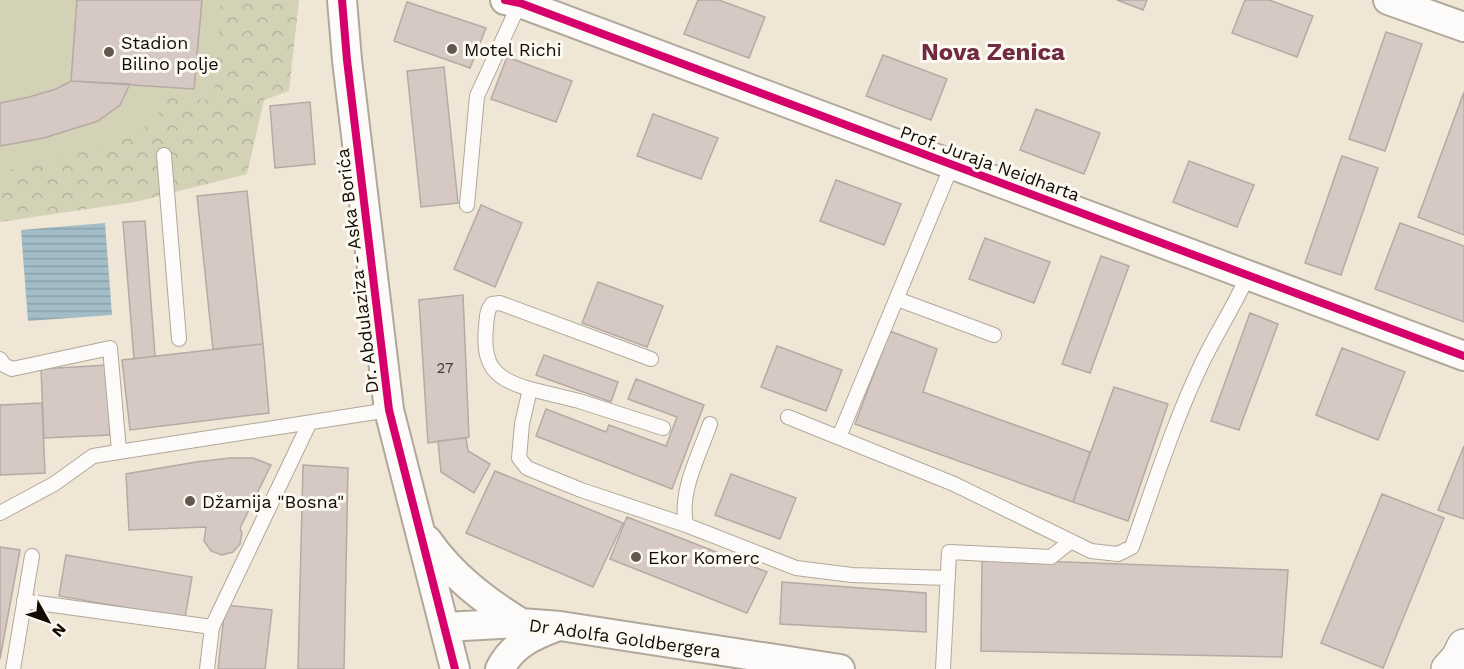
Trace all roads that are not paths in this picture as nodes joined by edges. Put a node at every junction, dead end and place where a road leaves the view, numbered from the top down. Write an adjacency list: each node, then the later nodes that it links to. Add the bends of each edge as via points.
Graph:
1 (342, 0): 16 (street, Dr. Abdulaziza - Aska Borića)
2 (1388, 0): 4 (street)
3 (516, 1): 6 (street, Prof. Juraja Neidharta); 7 (lane, via 477,96)
4 (1464, 27)
5 (164, 155): 11 (lane)
6 (952, 165): 8 (street, Prof. Juraja Neidharta); 9 (lane)
7 (467, 205)
8 (1248, 275): 12 (street, Prof. Juraja Neidharta); 26 (lane, via 1182,408 1132,548 1118,554 1091,551)
9 (897, 299): 10 (lane); 21 (lane)
10 (994, 335)
11 (179, 339)
12 (1464, 356)
13 (0, 359): 22 (lane, via 12,369 110,348)
14 (651, 359): 15 (lane, via 500,303 492,304 485,334 487,358 496,374 511,384)
15 (530, 389): 20 (lane); 24 (lane, via 519,458 527,468)
16 (389, 410): 18 (lane); 25 (street, Dr. Abdulaziza - Aska Borića)
17 (788, 417): 21 (lane)
18 (309, 424): 22 (lane); 32 (lane)
19 (710, 424): 24 (lane, via 687,489)
20 (663, 428)
21 (839, 437): 26 (lane, via 954,484)
22 (120, 451): 23 (lane, via 93,456 54,484)
23 (0, 513)
24 (686, 525): 28 (lane, via 796,568 852,575)
25 (422, 535): 30 (street, via 456,576); 33 (street, Dr. Abdulaziza - Aska Borića)
26 (1071, 541): 28 (lane, via 1051,557 949,552)
27 (32, 556): 29 (lane)
28 (948, 578): 41 (lane)
29 (24, 601): 32 (lane); 35 (lane)
30 (521, 623): 31 (street, Dr Adolfa Goldbergera); 33 (street, Dr Adolfa Goldbergera)
31 (560, 626): 38 (street, via 532,636 506,657); 39 (street, Dr Adolfa Goldbergera)
32 (212, 627): 36 (lane)
33 (444, 627): 37 (street)
34 (1464, 646): 42 (main road)
35 (13, 669)
36 (207, 669)
37 (455, 669)
38 (500, 669)
39 (834, 669): 40 (street, Dr Adolfa Goldbergera)
40 (840, 669)
41 (943, 669)
42 (1448, 669)

